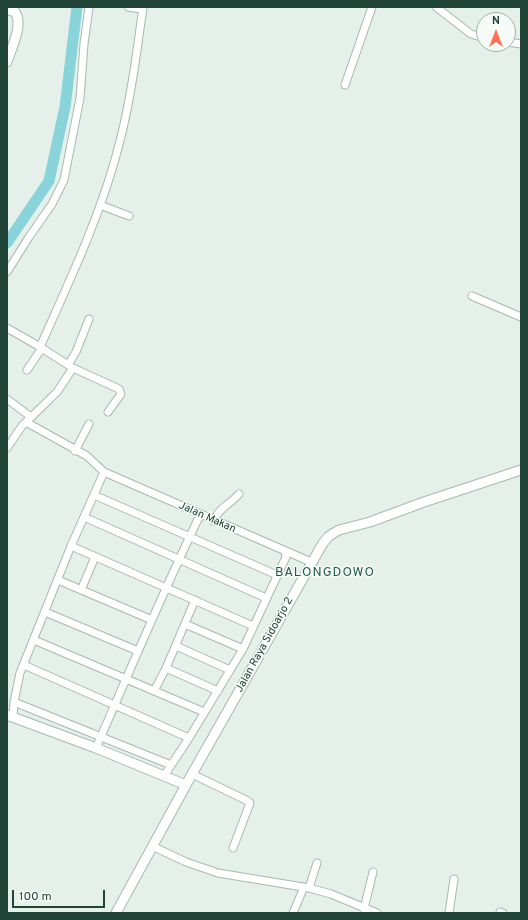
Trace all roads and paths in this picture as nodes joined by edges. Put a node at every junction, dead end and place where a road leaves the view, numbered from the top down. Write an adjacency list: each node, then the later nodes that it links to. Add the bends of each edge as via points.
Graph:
1 (89, 7): 12 (street, via 80,98 64,180 52,204)
2 (128, 7): 5 (street)
3 (372, 7): 9 (street)
4 (436, 7): 7 (street)
5 (142, 8): 10 (street, via 123,129)
6 (7, 9): 8 (street, via 15,12 18,19 18,29)
7 (476, 36)
8 (7, 62)
9 (346, 84)
10 (100, 205): 11 (street); 17 (street)
11 (129, 216)
12 (7, 272)
13 (472, 296): 14 (street)
14 (521, 317)
15 (89, 319): 18 (street)
16 (7, 328): 17 (street)
17 (41, 348): 18 (street); 19 (street)
18 (71, 366): 21 (street, via 119,389 120,394); 22 (street, via 57,392)
19 (27, 370)
20 (7, 399): 22 (street, Jalan Makan)
21 (108, 412)
22 (29, 420): 24 (street, via 18,430); 25 (street, Jalan Makan)
23 (88, 424): 25 (street)
24 (7, 448)
25 (75, 451): 27 (street, Jalan Makan, via 89,458)
26 (521, 470): 38 (street, Jalan Raya Sidoarjo 2, via 370,522 339,530 329,536)
27 (104, 472): 29 (street); 30 (street, Jalan Makan)
28 (239, 494): 32 (street, via 220,509)
29 (94, 495): 31 (street); 33 (street)
30 (200, 515): 32 (street, Jalan Makan); 33 (street)
31 (84, 517): 34 (street); 37 (street)
32 (213, 521): 35 (street, Jalan Makan)
33 (189, 537): 37 (street); 39 (street)
34 (71, 546): 36 (street); 40 (street)
35 (285, 551): 38 (street, Jalan Makan); 39 (street, via 286,557)
36 (95, 557): 41 (street); 42 (street)
37 (179, 559): 41 (street); 43 (street)
38 (306, 560): 67 (street, Jalan Raya Sidoarjo 2, via 267,643)
39 (277, 575): 43 (street)
40 (58, 580): 42 (street); 45 (street)
41 (165, 587): 44 (street); 46 (street)
42 (81, 590): 46 (street)
43 (266, 598): 48 (street)
44 (195, 600): 47 (street); 48 (street)
45 (45, 612): 49 (street); 52 (street)
46 (152, 620): 52 (street)
47 (185, 624): 50 (street); 51 (street)
48 (253, 626): 51 (street)
49 (34, 640): 53 (street); 56 (street)
50 (176, 646): 54 (street); 55 (street)
51 (243, 649): 55 (street)
52 (138, 651): 56 (street)
53 (24, 665): 59 (street); 60 (street)
54 (166, 668): 57 (street); 58 (street)
55 (230, 670): 58 (street)
56 (127, 679): 57 (street); 60 (street)
57 (154, 691): 61 (street)
58 (218, 691): 61 (street)
59 (14, 702): 62 (street); 63 (street)
60 (115, 705): 63 (street); 64 (street)
61 (204, 712): 64 (street)
62 (10, 716): 65 (street)
63 (101, 737): 65 (street); 66 (street)
64 (189, 738): 66 (street)
65 (96, 748): 68 (street)
66 (171, 766): 68 (street)
67 (192, 774): 69 (street, Jalan Raya Sidoarjo 2); 71 (street, via 250,803)
68 (164, 776): 69 (street)
69 (181, 783): 70 (street, Jalan Raya Sidoarjo 2)
70 (152, 846): 75 (street, via 218,873); 77 (street, Jalan Raya Sidoarjo 2)
71 (233, 848)
72 (317, 863): 75 (street)
73 (373, 872): 76 (street)
74 (454, 880): 80 (street)
75 (307, 888): 76 (street, via 331,894); 78 (street)
76 (364, 909): 79 (street)
77 (116, 913)
78 (293, 913)
79 (377, 913)
80 (449, 913)

